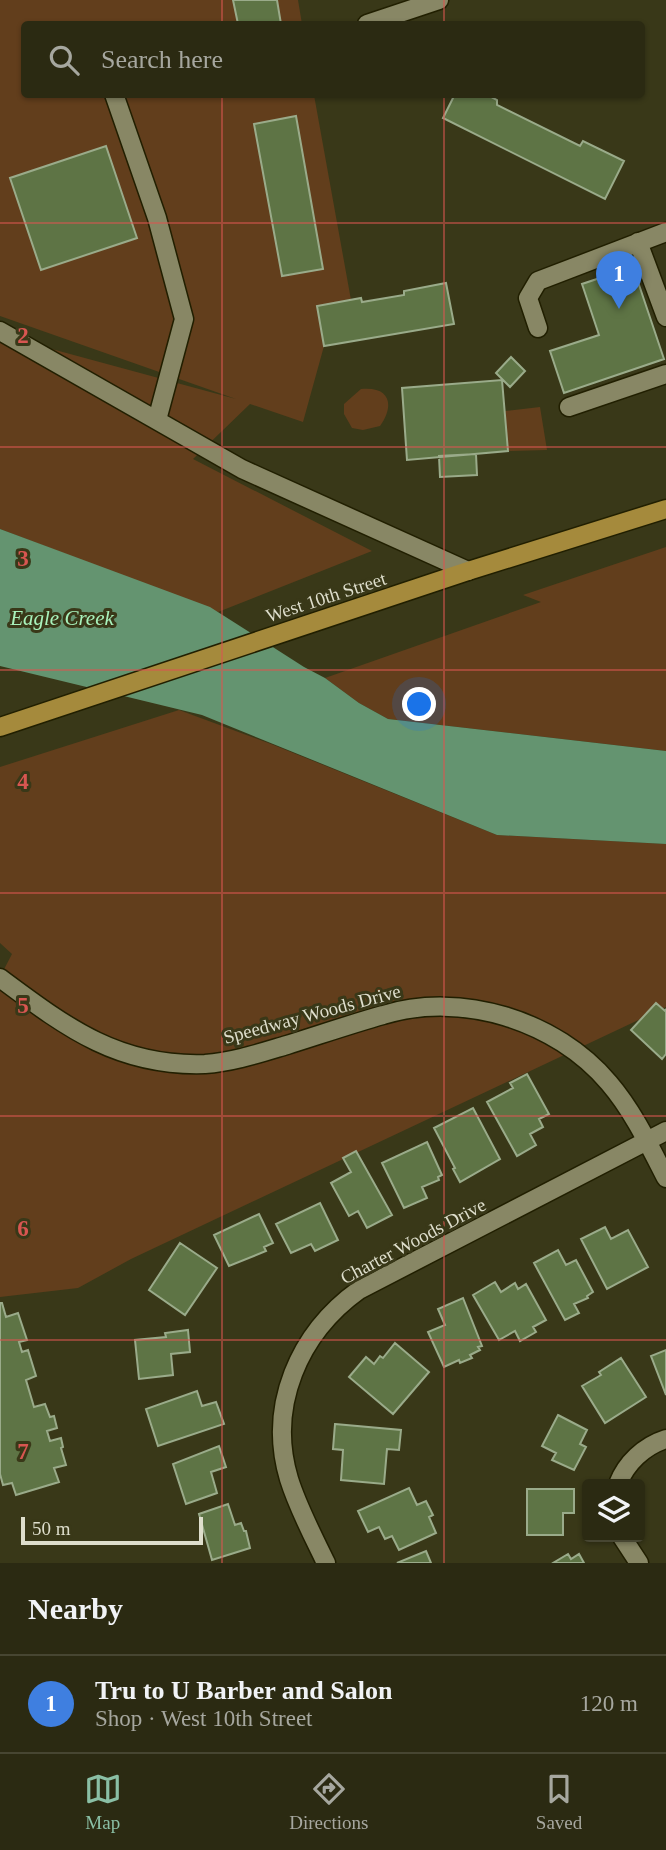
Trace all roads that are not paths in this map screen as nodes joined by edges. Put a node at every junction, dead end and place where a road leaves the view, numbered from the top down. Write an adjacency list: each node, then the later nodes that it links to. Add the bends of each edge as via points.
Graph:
1 (439, 0): 2 (street)
2 (376, 21)
3 (115, 98): 11 (street, via 184,319)
4 (666, 232): 5 (street)
5 (638, 242): 6 (street); 7 (street, via 538,281 528,298)
6 (666, 317)
7 (538, 328)
8 (0, 331): 11 (street)
9 (666, 374): 10 (street)
10 (569, 407)
11 (157, 420): 13 (street, via 242,469)
12 (666, 509): 13 (main road, West 10th Street)
13 (468, 571): 14 (main road, West 10th Street)
14 (0, 727)
15 (0, 978): 17 (street, Speedway Woods Drive, via 96,1043 171,1062 239,1059 420,1007 454,1007 508,1017 559,1040 594,1067 623,1101)
16 (666, 1131): 17 (street, Charter Woods Drive)
17 (647, 1141): 18 (street, Speedway Woods Drive); 22 (street, Charter Woods Drive, via 359,1290 324,1320 295,1368 282,1434 293,1490)
18 (666, 1178)
19 (666, 1439): 20 (street, via 636,1457)
20 (620, 1479)
21 (625, 1542): 23 (street)
22 (326, 1563)
23 (639, 1563)

